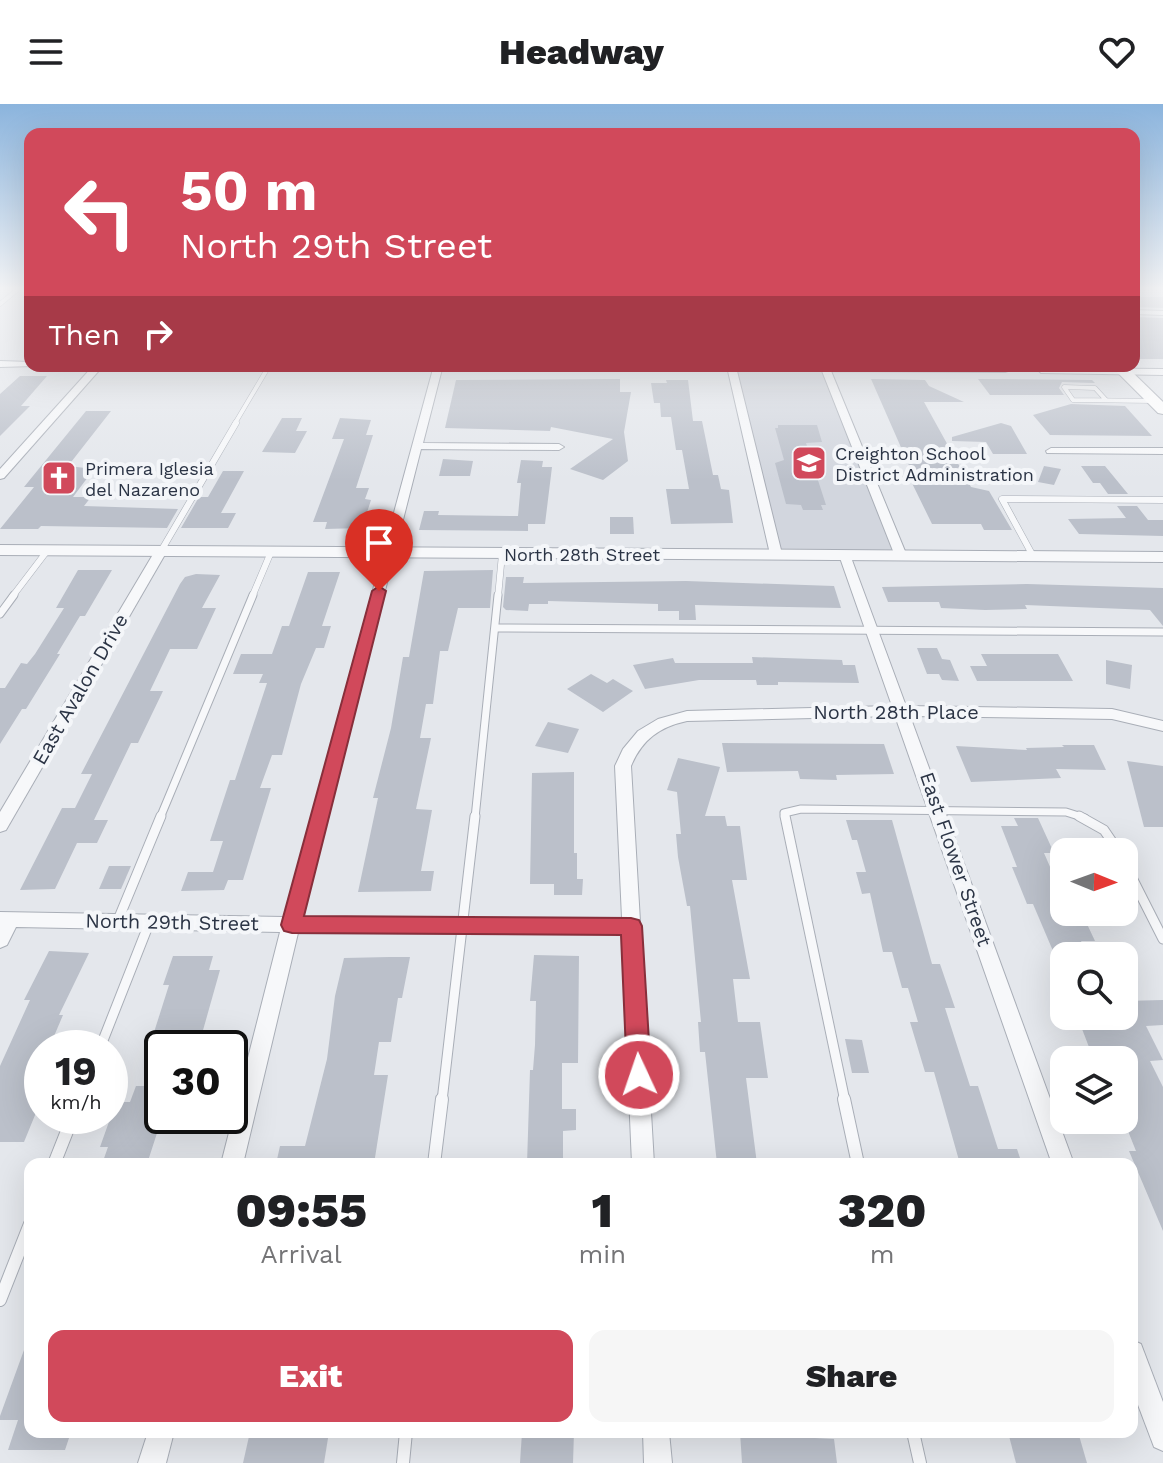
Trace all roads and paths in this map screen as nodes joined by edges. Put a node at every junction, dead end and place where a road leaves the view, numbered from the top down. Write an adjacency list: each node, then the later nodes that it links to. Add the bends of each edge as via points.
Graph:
1 (0, 364): 2 (street)
2 (24, 365)
3 (1140, 370): 10 (street)
4 (93, 372): 17 (street)
5 (265, 372): 21 (lane)
6 (437, 372): 13 (street)
7 (732, 372): 25 (street)
8 (827, 372): 27 (street)
9 (1124, 372): 12 (main road)
10 (1163, 372)
11 (1106, 400): 11 (lane, via 1073,400 1064,387 1095,388); 12 (lane)
12 (1158, 406)
13 (418, 446): 14 (street); 23 (street)
14 (559, 447)
15 (1051, 451): 16 (street)
16 (1163, 451)
17 (0, 476)
18 (1163, 500): 28 (lane, via 1002,499)
19 (0, 550): 20 (street, North 28th Street)
20 (47, 551): 21 (street, North 28th Street); 30 (lane)
21 (161, 551): 22 (street, North 28th Street); 37 (street, East Avalon Drive)
22 (271, 552): 23 (street, North 28th Street); 41 (lane)
23 (389, 553): 24 (street, North 28th Street); 43 (street)
24 (502, 554): 25 (street, North 28th Street); 31 (lane)
25 (776, 554): 26 (street, North 28th Street)
26 (845, 555): 27 (street, North 28th Street); 32 (street, East Flower Street)
27 (901, 556): 28 (street, North 28th Street)
28 (1033, 556): 29 (street, North 28th Street)
29 (1163, 557)
30 (0, 614)
31 (496, 628): 32 (lane); 44 (lane)
32 (874, 631): 33 (lane); 34 (street, East Flower Street)
33 (1163, 632)
34 (903, 711): 35 (street, North 28th Place, via 1112,714); 36 (street, East Flower Street); 45 (street, North 28th Place, via 700,714 672,717 637,737 623,766)
35 (1161, 725)
36 (939, 810): 38 (lane, via 1066,812 1086,816); 54 (lane, via 784,813); 55 (street, East Flower Street)
37 (0, 826)
38 (1112, 838)
39 (1138, 890): 46 (lane)
40 (6, 919): 41 (street, North 29th Street); 47 (street)
41 (118, 920): 42 (street, North 29th Street)
42 (151, 921): 43 (street, North 29th Street); 48 (lane)
43 (292, 925): 44 (street, North 29th Street); 51 (street)
44 (464, 926): 45 (street, North 29th Street); 52 (lane)
45 (631, 926): 53 (street)
46 (1163, 939)
47 (0, 940)
48 (107, 1030)
49 (66, 1134): 50 (lane)
50 (56, 1158)
51 (234, 1158)
52 (435, 1158)
53 (643, 1158)
54 (857, 1158)
55 (1061, 1158)
56 (24, 1239): 57 (lane)
57 (0, 1300)
58 (1138, 1369): 63 (street)
59 (159, 1438): 64 (street)
60 (405, 1438): 65 (lane)
61 (656, 1438): 66 (street)
62 (914, 1438): 67 (lane)
63 (1163, 1438)
64 (152, 1463)
65 (403, 1463)
66 (658, 1463)
67 (920, 1463)

